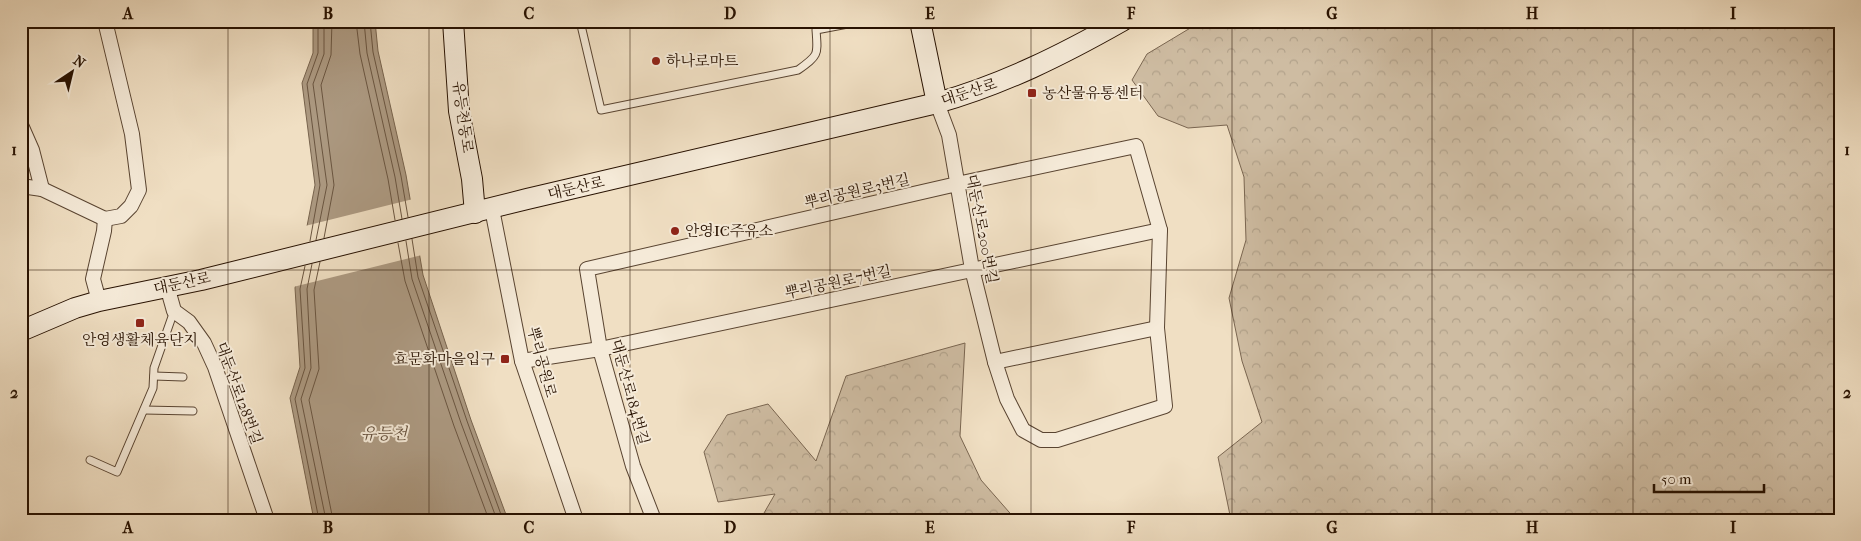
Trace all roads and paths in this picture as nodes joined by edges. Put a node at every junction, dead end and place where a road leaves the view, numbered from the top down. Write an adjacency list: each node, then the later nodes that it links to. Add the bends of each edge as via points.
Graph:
1 (106, 21): 14 (street, via 132,134 139,190 131,206 121,216)
2 (453, 21): 13 (main road, 유등천동로, via 459,111 472,179)
3 (580, 21): 4 (lane, via 601,110 798,70 818,50 816,30)
4 (852, 21)
5 (920, 21): 7 (main road)
6 (1122, 21): 7 (main road, 대둔산로, via 1009,79)
7 (937, 102): 10 (street, 대둔산로200번길, via 949,135); 13 (main road, 대둔산로)
8 (21, 125): 12 (street, via 32,150)
9 (1136, 146): 10 (street, 뿌리공원로3번길); 15 (street, 대둔산로200번길)
10 (957, 184): 16 (street, 뿌리공원로3번길); 17 (street, 대둔산로200번길)
11 (21, 186): 12 (street)
12 (42, 189): 14 (street)
13 (484, 211): 18 (main road, 대둔산로); 24 (street, 뿌리공원로)
14 (105, 219): 19 (street, via 93,279)
15 (1160, 230): 17 (street, 뿌리공원로7번길); 21 (street, 대둔산로200번길)
16 (586, 269): 23 (street, 대둔산로184번길)
17 (972, 269): 23 (street, 뿌리공원로7번길); 25 (street, 대둔산로200번길)
18 (168, 286): 19 (main road, 대둔산로); 20 (street)
19 (99, 301): 22 (main road, 대둔산로)
20 (174, 310): 26 (lane); 31 (street, 대둔산로128번길, via 189,322 215,367)
21 (1157, 328): 25 (street); 25 (street, 대둔산로200번길, via 1165,406 1057,440 1041,440 1023,430 1007,399)
22 (21, 331)
23 (600, 349): 24 (street, 뿌리공원로7번길); 33 (street, 대둔산로184번길, via 633,466)
24 (522, 360): 32 (street, 뿌리공원로)
25 (995, 362)
26 (154, 376): 27 (lane); 28 (lane)
27 (183, 377)
28 (144, 410): 29 (lane); 30 (lane, via 117,472)
29 (193, 411)
30 (90, 460)
31 (267, 520)
32 (576, 520)
33 (654, 520)

